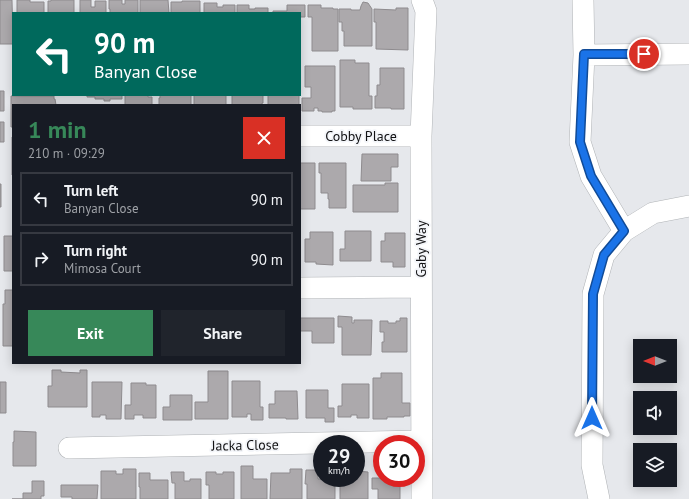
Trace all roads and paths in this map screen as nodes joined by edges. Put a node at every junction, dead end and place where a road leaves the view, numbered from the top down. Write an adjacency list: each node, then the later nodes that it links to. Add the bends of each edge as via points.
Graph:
1 (422, 0): 6 (street, Gaby Way, via 426,11)
2 (583, 0): 3 (street)
3 (584, 54): 4 (street); 8 (street, via 580,142 591,176)
4 (689, 54)
5 (301, 136): 6 (street, Cobby Place)
6 (422, 136): 9 (street, Gaby Way)
7 (689, 206): 8 (street, via 653,213)
8 (624, 231): 16 (street, via 604,255 593,294 592,465)
9 (422, 287): 10 (street); 11 (street, Gaby Way)
10 (301, 288)
11 (422, 435)
12 (373, 442): 13 (street, Jacka Close)
13 (69, 448)
14 (422, 487): 15 (street, Gaby Way)
15 (422, 499)
16 (599, 499)

